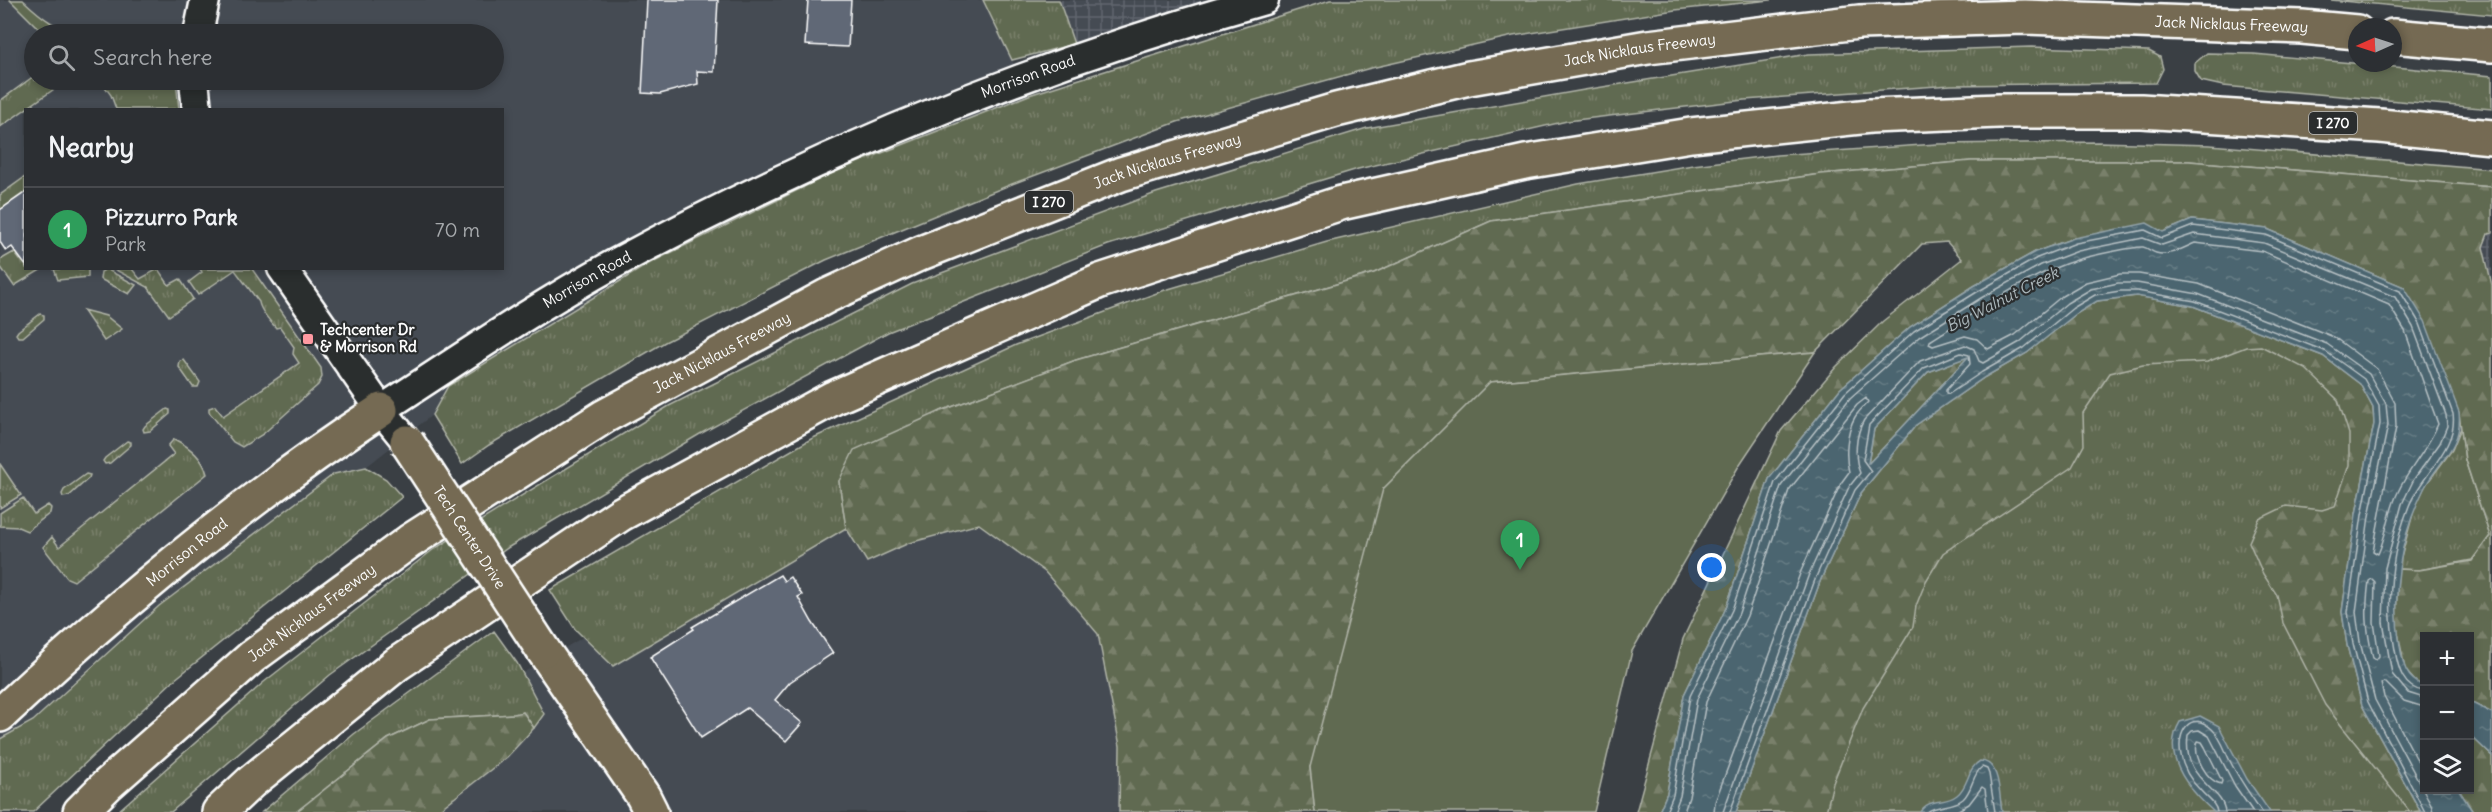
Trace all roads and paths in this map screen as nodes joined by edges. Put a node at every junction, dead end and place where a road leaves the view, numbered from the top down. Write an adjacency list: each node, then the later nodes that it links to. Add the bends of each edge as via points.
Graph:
1 (206, 0): 3 (street)
2 (1264, 0): 11 (street, Morrison Road, via 1036,72 901,125 746,196 529,313)
3 (200, 24)
4 (2348, 31): 14 (main road, Jack Nicklaus Freeway / I 270, via 2024,17 1859,22 1648,47 1469,78 1336,110 1121,174 921,253 827,296 605,416 410,541 252,657)
5 (2402, 37): 6 (main road)
6 (2492, 45)
7 (195, 90): 8 (street)
8 (197, 108)
9 (2492, 137): 15 (main road, I 270, via 2141,111 1870,116 1691,135 1525,162 1341,203 1100,281 833,398 621,514 397,664)
10 (283, 270): 11 (street, Tech Center Drive)
11 (381, 410): 12 (street, Tech Center Drive); 13 (main road, Morrison Road, via 321,449 139,591)
12 (407, 442): 16 (main road, Tech Center Drive, bridge)
13 (0, 715)
14 (80, 812)
15 (219, 812)
16 (651, 812)

